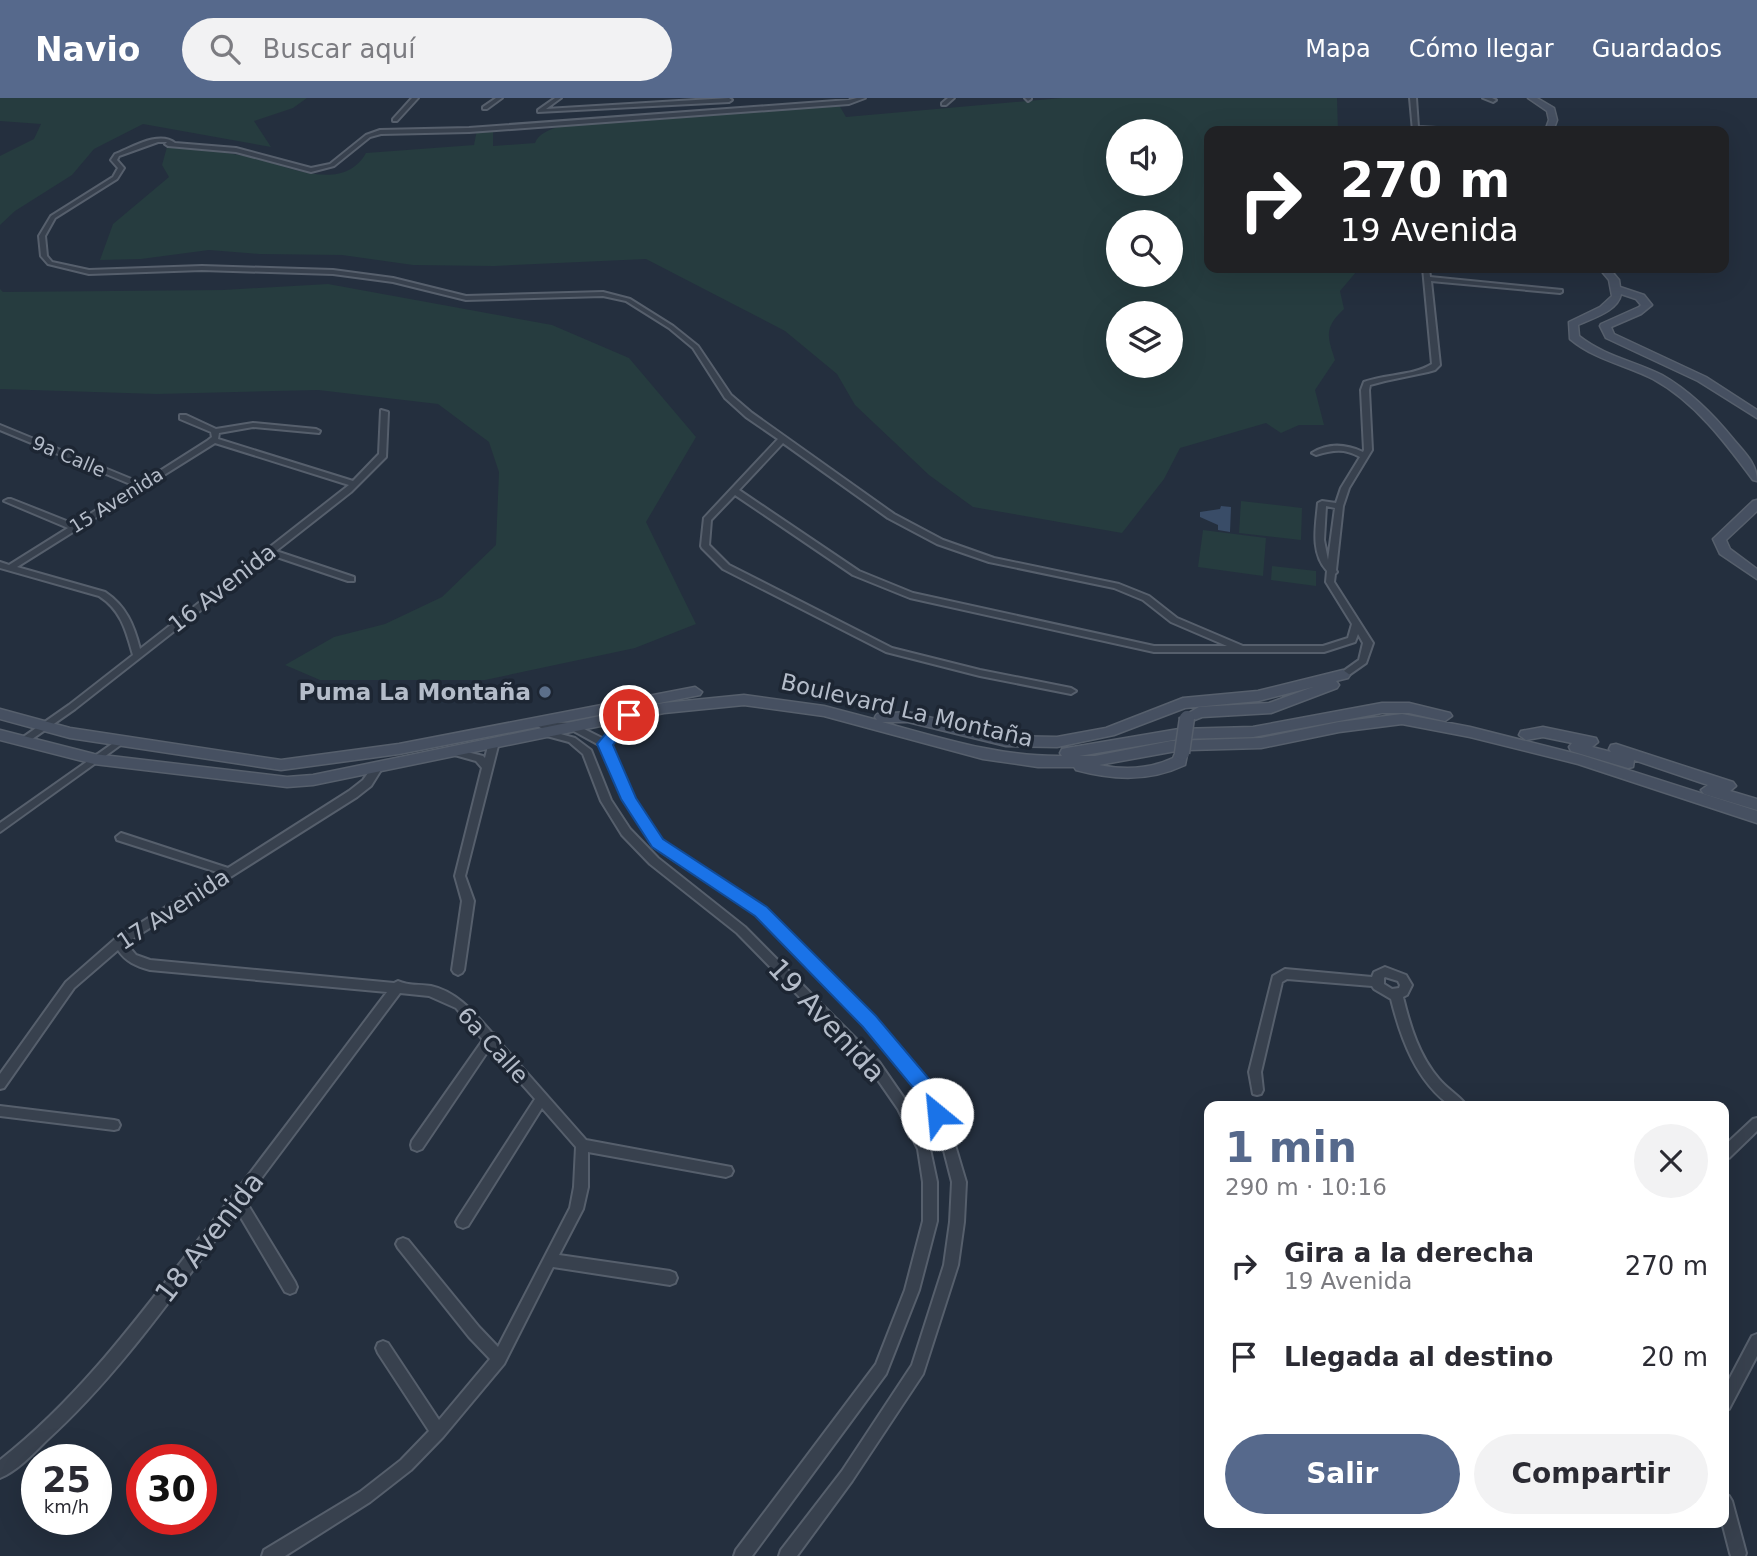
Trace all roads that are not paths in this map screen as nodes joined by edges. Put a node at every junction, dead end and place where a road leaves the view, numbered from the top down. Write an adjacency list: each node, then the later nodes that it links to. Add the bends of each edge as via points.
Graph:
1 (415, 98): 16 (street)
2 (499, 98): 14 (street)
3 (558, 98): 15 (street, via 540,111)
4 (609, 98): 15 (street)
5 (660, 98): 13 (street)
6 (862, 98): 32 (street, via 492,128 380,132 368,136 332,165 311,170 236,150 141,146 117,155 114,160 121,168 115,178 52,217 41,236 44,256 67,269 111,273 202,268 333,272 393,280 466,298 619,297 696,347 728,396)
7 (951, 98): 12 (street)
8 (1413, 98): 17 (street)
9 (1532, 98): 18 (main road, via 1551,110)
10 (708, 100): 11 (street); 13 (street)
11 (729, 100)
12 (944, 104)
13 (651, 106): 15 (street)
14 (485, 108)
15 (593, 110)
16 (395, 120)
17 (1416, 126)
18 (1551, 126)
19 (1426, 273): 22 (street)
20 (1608, 273): 24 (main road)
21 (1610, 273): 25 (main road, via 1647,299)
22 (1427, 279): 23 (street); 34 (street, via 1436,365 1428,371 1390,375 1367,384)
23 (1560, 290)
24 (1619, 294): 25 (main road, via 1640,297); 35 (main road, via 1573,324 1574,337 1682,394)
25 (1647, 305): 27 (main road, via 1611,321 1605,331 1702,379)
26 (384, 412): 36 (street, 16 Avenida, via 385,452)
27 (1757, 415)
28 (183, 417): 31 (street)
29 (0, 427): 37 (street, 9a Calle)
30 (316, 431): 31 (street, via 253,425)
31 (214, 435): 36 (street); 37 (street, 15 Avenida)
32 (782, 440): 38 (street); 49 (street, via 891,516 940,542 992,560 1116,586 1146,598 1174,620)
33 (1316, 453): 34 (street, via 1342,447)
34 (1365, 457): 41 (street)
35 (1757, 477)
36 (354, 484): 43 (street, 16 Avenida)
37 (139, 485): 42 (street, 15 Avenida)
38 (734, 489): 49 (street, via 856,573 910,595 1154,649); 52 (street, via 708,520 705,546 726,567 890,650)
39 (8, 501): 42 (street)
40 (1757, 504): 46 (main road, via 1719,539 1725,551)
41 (1339, 506): 45 (street); 45 (street, via 1322,503 1319,548)
42 (73, 527): 44 (street, 15 Avenida)
43 (269, 551): 47 (street); 50 (street, 16 Avenida)
44 (5, 566): 50 (street, via 113,600 128,622)
45 (1333, 572): 48 (street, via 1330,582)
46 (1757, 575)
47 (351, 579)
48 (1355, 625): 49 (street, via 1352,640 1324,649); 51 (street, via 1368,643 1367,652 1363,661)
49 (1242, 649)
50 (137, 654): 59 (street, 16 Avenida)
51 (1343, 675): 57 (main road, via 1258,696 1183,703 1109,732 1056,742 1006,741 908,717); 71 (main road, bridge, via 1332,686 1285,704 1199,712 1187,718 1182,754 1174,765 1142,772 1098,771)
52 (1071, 691)
53 (702, 697): 54 (main road, Boulevard La Montaña); 57 (main road, Boulevard La Montaña, via 776,692); 71 (main road, Boulevard La Montaña, via 782,703 983,754)
54 (664, 703): 56 (main road, Boulevard La Montaña); 67 (main road, Boulevard La Montaña)
55 (0, 714): 59 (main road, Boulevard La Montaña)
56 (629, 715): 58 (main road, Boulevard La Montaña); 66 (street)
57 (881, 717): 62 (main road, Boulevard La Montaña, via 1002,749 1044,753 1179,734 1253,732 1382,708 1409,708)
58 (572, 726): 60 (main road, Boulevard La Montaña); 66 (street); 67 (street, via 541,725)
59 (41, 728): 63 (street, 16 Avenida); 64 (main road, Boulevard La Montaña)
60 (543, 732): 65 (main road, Boulevard La Montaña); 113 (street, 19 Avenida, via 572,740 586,752 606,801 626,832 654,861 741,930 875,1066 924,1149 930,1221 912,1290 881,1368)
61 (0, 735): 63 (main road, Boulevard La Montaña)
62 (1526, 735): 74 (main road, via 1543,732 1616,748); 75 (main road, Boulevard La Montaña, via 1599,753)
63 (22, 742): 70 (main road, Boulevard La Montaña)
64 (119, 742): 69 (main road, Boulevard La Montaña, via 281,765); 70 (street)
65 (494, 742): 67 (main road, Boulevard La Montaña); 73 (street)
66 (605, 744): 114 (street, 19 Avenida, via 629,799 657,843 761,912 869,1021 928,1092 959,1182 951,1265 918,1369)
67 (445, 746): 69 (main road, Boulevard La Montaña); 72 (main road, Boulevard La Montaña); 73 (street, via 479,758)
68 (1544, 750): 71 (main road, Boulevard La Montaña, via 1427,723 1384,719 1261,743 1171,747); 76 (main road, Boulevard La Montaña); 77 (main road, via 1565,762)
69 (344, 758): 72 (main road, via 375,761)
70 (94, 759): 72 (main road, Boulevard La Montaña, via 287,782); 78 (street)
71 (1072, 763)
72 (377, 768): 80 (street, 17 Avenida, via 354,794)
73 (488, 768): 82 (street, via 460,876 468,901)
74 (1757, 795)
75 (1757, 805)
76 (1757, 817)
77 (1757, 827)
78 (0, 828)
79 (121, 837): 80 (street)
80 (229, 872): 81 (street, 17 Avenida)
81 (119, 942): 84 (street, 6a Calle, via 135,962 150,965); 87 (street, 17 Avenida, via 70,985)
82 (458, 970)
83 (1376, 982): 85 (street, via 1381,990); 85 (street, via 1381,973 1399,975 1405,989); 88 (street, via 1284,974 1277,979 1255,1072)
84 (398, 986): 86 (street, 6a Calle, via 431,991 460,1005); 98 (street, 18 Avenida)
85 (1396, 994): 90 (street, via 1412,1050)
86 (491, 1038): 89 (street, 6a Calle); 94 (street)
87 (0, 1084)
88 (1257, 1090)
89 (541, 1100): 95 (street, 6a Calle); 99 (street)
90 (1455, 1101)
91 (0, 1111): 93 (street)
92 (1757, 1123): 96 (street)
93 (114, 1125)
94 (417, 1145)
95 (582, 1145): 97 (street); 101 (street, via 580,1198)
96 (1729, 1149)
97 (726, 1171)
98 (238, 1200): 103 (street); 109 (street, 18 Avenida, via 71,1410)
99 (463, 1222)
100 (402, 1244): 106 (street)
101 (550, 1260): 102 (street); 106 (street)
102 (670, 1278)
103 (290, 1287)
104 (1757, 1341): 107 (street)
105 (383, 1348): 108 (street)
106 (499, 1359): 108 (street)
107 (1729, 1394)
108 (438, 1432): 112 (street, via 365,1497)
109 (0, 1470)
110 (1729, 1520): 111 (street)
111 (1738, 1553)
112 (270, 1556)
113 (742, 1556)
114 (787, 1556)

